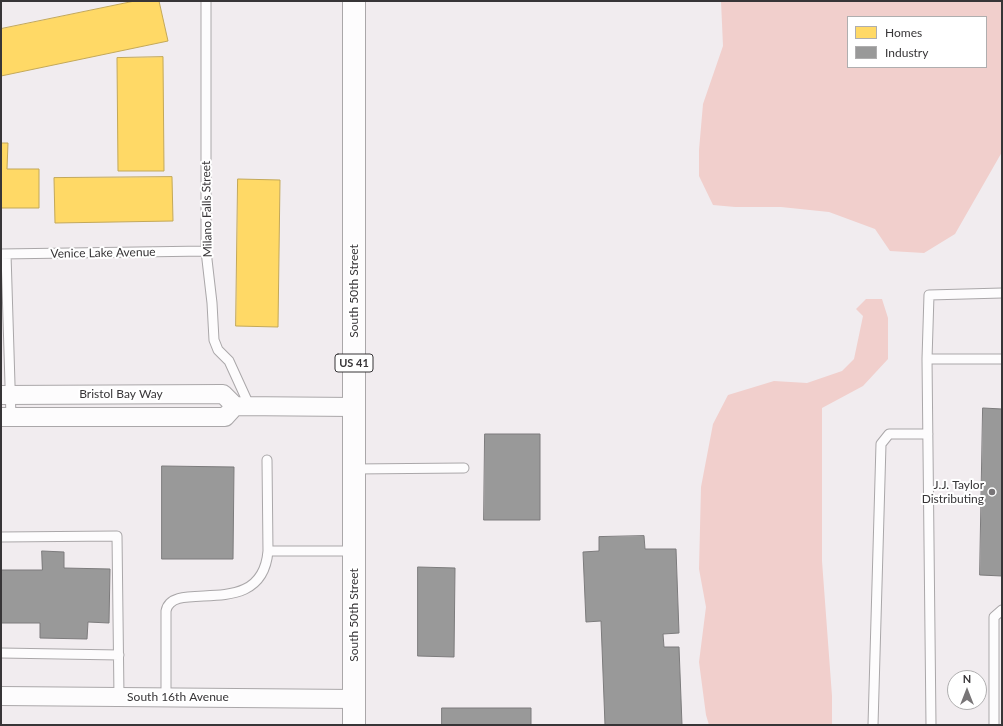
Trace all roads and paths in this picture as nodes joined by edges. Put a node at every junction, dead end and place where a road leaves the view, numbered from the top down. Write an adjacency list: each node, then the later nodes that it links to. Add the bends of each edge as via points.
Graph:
1 (206, 1): 3 (lane, Milano Falls Street)
2 (354, 1): 10 (main road, South 50th Street / US 41)
3 (206, 251): 4 (lane, Venice Lake Avenue); 9 (lane, Milano Falls Street, via 214,340 218,350 229,361)
4 (3, 254): 8 (lane)
5 (1002, 293): 6 (lane, via 929,295)
6 (927, 359): 7 (lane); 12 (lane)
7 (1002, 359)
8 (6, 395): 9 (street, Bristol Bay Way, via 223,394); 11 (lane)
9 (243, 406): 10 (street); 11 (street, Bristol Bay Way, via 225,417)
10 (354, 407): 15 (main road, South 50th Street / US 41)
11 (6, 417)
12 (928, 434): 27 (lane, via 889,434 880,444); 28 (lane)
13 (267, 460): 17 (lane)
14 (464, 468): 15 (lane)
15 (354, 469): 18 (main road, South 50th Street / US 41)
16 (1, 537): 21 (lane, via 117,536)
17 (268, 551): 18 (lane); 24 (lane, via 262,571 242,592 186,596 174,600 168,606)
18 (354, 551): 25 (main road, South 50th Street / US 41)
19 (1002, 610): 29 (lane, via 994,617)
20 (1, 653): 21 (lane)
21 (119, 655): 23 (lane)
22 (1, 696): 23 (street, South 16th Avenue)
23 (119, 697): 24 (street, South 16th Avenue)
24 (166, 697): 25 (street, South 16th Avenue)
25 (354, 699): 26 (main road, South 50th Street / US 41)
26 (354, 725)
27 (874, 725)
28 (931, 725)
29 (994, 725)

